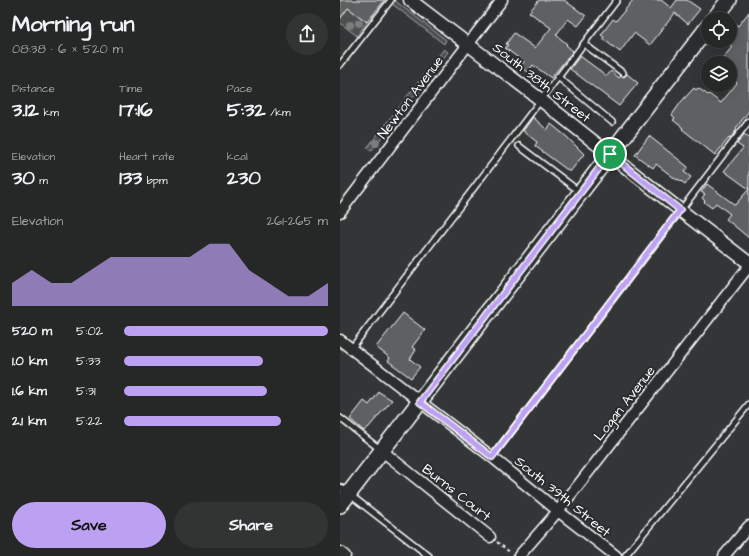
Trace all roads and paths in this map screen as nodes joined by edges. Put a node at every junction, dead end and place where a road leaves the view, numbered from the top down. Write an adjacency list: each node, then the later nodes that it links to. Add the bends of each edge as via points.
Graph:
1 (391, 0): 10 (lane)
2 (410, 0): 8 (street, South 38th Street)
3 (502, 0): 8 (street, Newton Avenue)
4 (617, 0): 9 (lane)
5 (729, 0): 6 (main road)
6 (720, 12)
7 (701, 36): 17 (main road)
8 (468, 44): 13 (street, South 38th Street); 20 (street, Newton Avenue)
9 (584, 44): 11 (lane); 12 (lane)
10 (340, 65)
11 (623, 73)
12 (558, 78): 13 (lane); 15 (lane)
13 (541, 100): 17 (street, South 38th Street); 24 (lane)
14 (749, 121): 19 (lane)
15 (612, 122)
16 (519, 146): 18 (lane)
17 (610, 154): 18 (main road); 19 (street, South 38th Street)
18 (581, 193): 25 (main road)
19 (680, 210): 21 (street, South 38th Street); 29 (lane)
20 (340, 212)
21 (749, 263)
22 (749, 266): 31 (street, Logan Avenue)
23 (340, 340): 24 (street, South 39th Street)
24 (351, 348): 25 (street, South 39th Street)
25 (420, 402): 28 (main road); 29 (street, South 39th Street)
26 (749, 404): 40 (lane)
27 (340, 418): 28 (lane)
28 (381, 450): 30 (main road); 33 (street, Burns Court)
29 (492, 457): 31 (street, South 39th Street)
30 (343, 495): 36 (lane)
31 (558, 511): 38 (street, Logan Avenue); 39 (street, South 39th Street)
32 (749, 526): 41 (street)
33 (490, 536): 37 (path, Burns Court)
34 (340, 552): 35 (street)
35 (345, 556)
36 (429, 556)
37 (515, 556)
38 (519, 556)
39 (616, 556)
40 (625, 556)
41 (724, 556)

